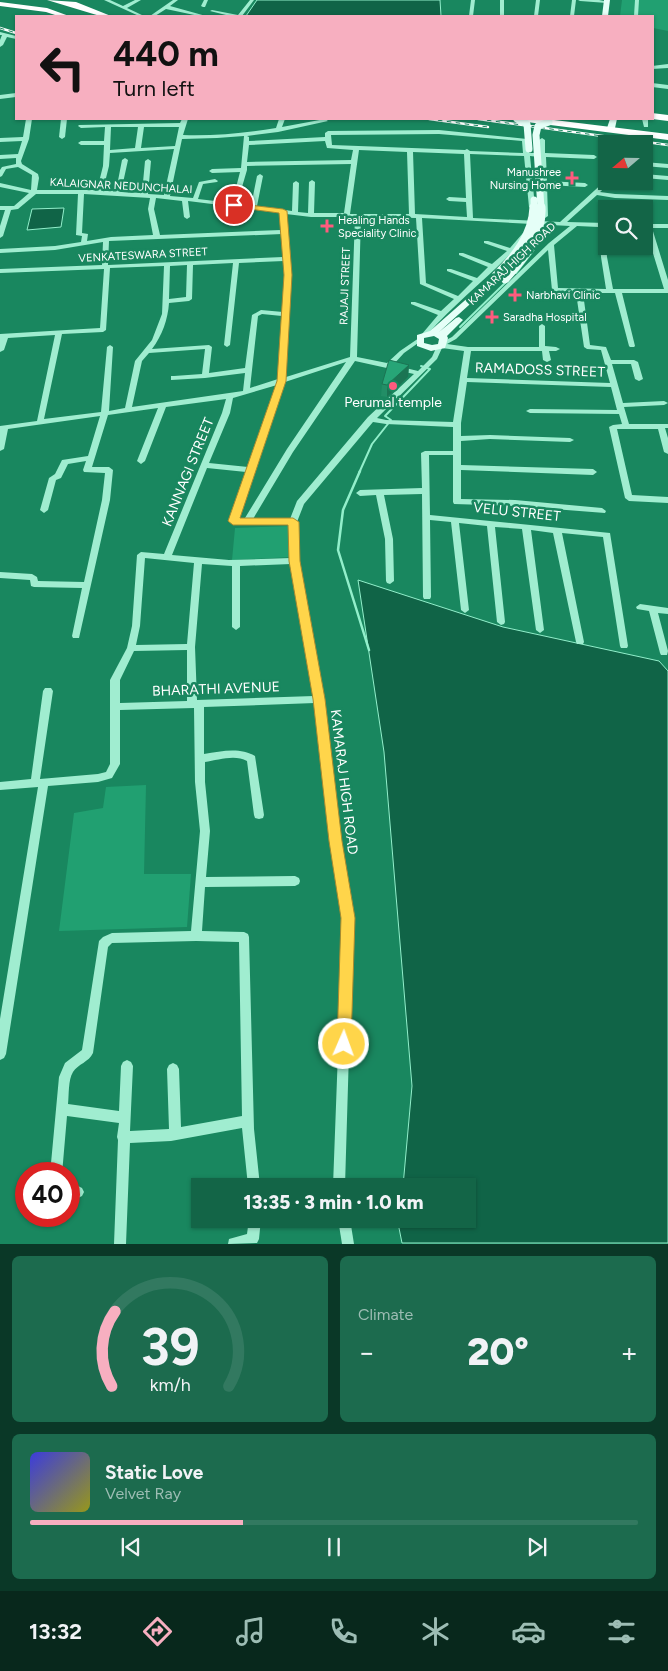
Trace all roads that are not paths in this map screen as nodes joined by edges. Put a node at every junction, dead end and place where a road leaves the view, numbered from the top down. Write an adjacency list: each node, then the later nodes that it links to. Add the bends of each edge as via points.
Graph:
1 (51, 0): 21 (highway)
2 (106, 0): 17 (street)
3 (139, 0): 17 (street)
4 (176, 0): 18 (street)
5 (206, 0): 15 (street)
6 (252, 0): 27 (street)
7 (473, 0): 28 (street)
8 (502, 0): 29 (street)
9 (538, 0): 30 (street)
10 (574, 0): 31 (street)
11 (580, 0): 13 (street)
12 (637, 0): 33 (street)
13 (607, 1): 32 (main road)
14 (0, 4): 20 (highway)
15 (203, 6)
16 (219, 6): 19 (street)
17 (125, 7): 22 (street)
18 (166, 7): 23 (street); 24 (street)
19 (212, 10): 25 (street); 26 (street)
20 (62, 15)
21 (104, 15)
22 (140, 15)
23 (154, 15)
24 (200, 15)
25 (205, 15)
26 (234, 15)
27 (239, 15)
28 (471, 15)
29 (502, 15)
30 (536, 15)
31 (572, 15)
32 (605, 15)
33 (636, 15)
34 (3, 34): 35 (street); 36 (street)
35 (15, 38)
36 (0, 45)
37 (668, 66): 38 (street)
38 (654, 68)
39 (654, 81): 40 (street)
40 (668, 83)
41 (654, 86): 42 (street)
42 (668, 87)
43 (15, 95): 44 (street)
44 (0, 97)
45 (654, 116): 46 (highway)
46 (668, 118)
47 (29, 120): 67 (street)
48 (64, 120): 65 (street)
49 (185, 120): 57 (street)
50 (282, 120): 61 (street)
51 (325, 120): 61 (street); 63 (street)
52 (520, 120): 156 (main road, bridge, via 527,124 534,214 519,251)
53 (547, 120): 54 (highway); 64 (highway); 156 (main road, bridge, via 538,126 536,135 542,215 539,228 526,254)
54 (612, 122): 55 (highway); 64 (highway)
55 (646, 122): 60 (highway)
56 (81, 126): 58 (street)
57 (182, 126): 59 (street); 66 (street)
58 (108, 127): 59 (street); 72 (street)
59 (141, 127): 75 (street)
60 (668, 129)
61 (278, 130): 62 (street)
62 (246, 134): 66 (street); 70 (street)
63 (328, 136): 70 (street); 74 (street, via 329,147); 79 (street, via 439,132 525,140)
64 (668, 136)
65 (62, 137)
66 (180, 137): 73 (street)
67 (26, 139): 68 (street); 81 (street)
68 (0, 140)
69 (542, 140): 80 (street)
70 (246, 142): 90 (street)
71 (81, 143): 72 (street)
72 (106, 143): 78 (street)
73 (178, 147): 75 (street); 110 (street)
74 (356, 148): 76 (street); 86 (street)
75 (138, 149): 78 (street)
76 (410, 150): 77 (street); 126 (street)
77 (467, 151): 79 (street); 115 (street)
78 (106, 152): 105 (street)
79 (527, 154): 80 (street); 129 (street)
80 (541, 155): 83 (street); 99 (street)
81 (20, 156): 82 (street); 88 (street)
82 (0, 157)
83 (594, 157)
84 (125, 160): 107 (street)
85 (148, 160): 108 (street)
86 (354, 162): 90 (street); 123 (street)
87 (653, 165): 89 (street)
88 (19, 166): 92 (street, via 4,168); 103 (street, via 35,174)
89 (668, 166)
90 (245, 167): 91 (street); 116 (street)
91 (212, 171)
92 (0, 175)
93 (260, 176): 119 (street)
94 (653, 177): 95 (street)
95 (668, 178)
96 (215, 181): 114 (street, via 202,182)
97 (312, 182): 122 (street)
98 (296, 183): 121 (street)
99 (544, 184): 100 (street); 131 (street)
100 (585, 185)
101 (0, 186): 103 (street)
102 (599, 190): 106 (street)
103 (34, 192): 104 (street, KALAIGNAR NEDUNCHALAI); 118 (street, KALAIGNAR NEDUNCHALAI, via 16,208)
104 (81, 192): 105 (street, KALAIGNAR NEDUNCHALAI); 141 (street, via 79,234 85,234)
105 (100, 192): 107 (street, KALAIGNAR NEDUNCHALAI)
106 (596, 193): 111 (street); 130 (street)
107 (118, 194): 108 (street, KALAIGNAR NEDUNCHALAI)
108 (145, 196): 109 (street, KALAIGNAR NEDUNCHALAI)
109 (153, 196): 110 (street, KALAIGNAR NEDUNCHALAI); 138 (street)
110 (167, 197): 112 (street, KALAIGNAR NEDUNCHALAI)
111 (668, 198)
112 (185, 199): 114 (street, KALAIGNAR NEDUNCHALAI); 125 (street)
113 (449, 199): 115 (street)
114 (195, 200): 116 (street, KALAIGNAR NEDUNCHALAI)
115 (470, 200): 127 (street)
116 (236, 205): 119 (street, KALAIGNAR NEDUNCHALAI); 128 (street)
117 (0, 208): 118 (street)
118 (9, 208): 137 (street)
119 (254, 208): 120 (street, KALAIGNAR NEDUNCHALAI)
120 (283, 211): 121 (street, KALAIGNAR NEDUNCHALAI); 136 (street)
121 (295, 213): 122 (street, KALAIGNAR NEDUNCHALAI)
122 (311, 215): 123 (street, KALAIGNAR NEDUNCHALAI)
123 (348, 215): 124 (street, KALAIGNAR NEDUNCHALAI)
124 (358, 215): 126 (street, KALAIGNAR NEDUNCHALAI); 179 (street, RAJAJI STREET)
125 (187, 216)
126 (415, 216): 127 (street, KALAIGNAR NEDUNCHALAI); 162 (street, via 423,284)
127 (470, 220): 129 (street, KALAIGNAR NEDUNCHALAI)
128 (236, 222)
129 (530, 223): 131 (street, KALAIGNAR NEDUNCHALAI); 144 (street, via 525,236)
130 (562, 223): 131 (street, KALAIGNAR NEDUNCHALAI); 132 (street, KALAIGNAR NEDUNCHALAI)
131 (545, 224)
132 (576, 224): 133 (street, KAMARAJ HIGH ROAD); 142 (street, KAMARAJ HIGH ROAD)
133 (598, 225)
134 (653, 226): 135 (street)
135 (668, 226)
136 (284, 232): 138 (street); 148 (street)
137 (0, 236)
138 (156, 238): 139 (street)
139 (106, 240): 141 (street); 153 (street)
140 (486, 242): 144 (street)
141 (84, 243): 145 (street)
142 (551, 244): 161 (street, via 555,290); 170 (street, KAMARAJ HIGH ROAD, via 454,338)
143 (653, 246): 160 (street)
144 (511, 250): 152 (street)
145 (0, 252)
146 (461, 254): 152 (street)
147 (604, 255): 158 (street)
148 (287, 259): 149 (street, VENKATESWARA STREET); 165 (street)
149 (236, 260): 150 (street, VENKATESWARA STREET); 171 (street)
150 (190, 263): 151 (street, VENKATESWARA STREET); 163 (street, via 189,299)
151 (167, 264): 153 (street, VENKATESWARA STREET); 163 (street)
152 (493, 266): 157 (street)
153 (106, 267): 155 (street, VENKATESWARA STREET); 168 (street, via 103,330)
154 (450, 270): 157 (street)
155 (0, 271)
156 (500, 277): 170 (main road)
157 (478, 280): 162 (street)
158 (610, 290): 159 (street); 161 (street)
159 (618, 290): 160 (street); 172 (street)
160 (668, 290)
161 (579, 292): 181 (street, via 587,347 604,348)
162 (458, 298): 166 (street)
163 (166, 301): 178 (street, via 165,314)
164 (413, 303): 166 (street)
165 (285, 314): 184 (street, via 261,312 255,315); 189 (street)
166 (442, 314): 170 (street)
167 (542, 326): 174 (street)
168 (58, 332): 169 (street); 200 (street)
169 (3, 336): 177 (street)
170 (435, 340): 176 (street); 182 (street, via 402,352); 183 (street, KAMARAJ HIGH ROAD, via 436,358)
171 (227, 345)
172 (632, 346)
173 (110, 347): 198 (street)
174 (543, 348): 175 (street); 176 (street); 180 (street)
175 (556, 348)
176 (468, 349): 188 (street)
177 (0, 350)
178 (147, 351): 185 (street, via 209,347); 196 (street, via 139,361)
179 (353, 358): 182 (street); 189 (street); 224 (street)
180 (547, 360)
181 (608, 362): 187 (street, via 634,362); 190 (street)
182 (389, 365): 183 (street)
183 (423, 369): 199 (street, KAMARAJ HIGH ROAD)
184 (249, 370): 185 (street); 191 (street)
185 (205, 376): 186 (street)
186 (174, 378)
187 (639, 379)
188 (464, 380): 190 (street, RAMADOSS STREET); 201 (street)
189 (282, 381): 191 (street); 214 (street)
190 (615, 386): 195 (street)
191 (246, 392): 192 (street)
192 (230, 396): 194 (street); 212 (street, KANNAGI STREET)
193 (664, 403): 195 (street)
194 (164, 405): 196 (street); 211 (street)
195 (621, 408): 197 (street); 204 (street)
196 (128, 410): 198 (street)
197 (530, 411)
198 (105, 413): 200 (street); 210 (street)
199 (371, 419): 201 (street); 225 (street, KAMARAJ HIGH ROAD, via 300,503)
200 (40, 422): 203 (street)
201 (457, 425): 205 (street)
202 (665, 426): 204 (street); 208 (street)
203 (2, 427): 207 (street)
204 (626, 427): 219 (street, via 613,427 629,498)
205 (458, 439): 206 (street); 209 (street)
206 (570, 440)
207 (0, 449)
208 (668, 452)
209 (457, 453): 213 (street); 216 (street, via 425,453)
210 (90, 458): 220 (street, via 65,462 58,476 52,478); 235 (street, via 87,470 109,470 106,500)
211 (141, 461)
212 (205, 465): 214 (street); 229 (street, KANNAGI STREET)
213 (457, 467): 215 (street); 221 (street, via 457,502 515,503)
214 (252, 470): 224 (street, via 233,521)
215 (593, 472)
216 (425, 491): 217 (street); 222 (street)
217 (379, 492): 218 (street); 234 (street, via 388,539)
218 (360, 493)
219 (668, 500)
220 (44, 510)
221 (602, 511)
222 (425, 517): 223 (street, VELU STREET); 236 (street)
223 (455, 520): 226 (street, VELU STREET); 239 (street)
224 (247, 522): 225 (street)
225 (293, 522): 231 (street, KAMARAJ HIGH ROAD)
226 (491, 523): 227 (street, VELU STREET); 241 (street)
227 (526, 526): 228 (street, VELU STREET); 243 (street)
228 (557, 530): 245 (street); 246 (street, VELU STREET, via 607,535)
229 (168, 556): 230 (street); 248 (street, via 141,555 136,626)
230 (198, 560): 232 (street); 247 (street)
231 (295, 561): 232 (street); 251 (street, KAMARAJ HIGH ROAD)
232 (236, 563): 242 (street)
233 (0, 575): 235 (street, via 32,577 34,584)
234 (390, 581)
235 (86, 585): 244 (street)
236 (427, 597)
237 (640, 606): 238 (street)
238 (652, 608): 240 (street); 249 (street)
239 (465, 610)
240 (668, 611)
241 (501, 622)
242 (236, 628)
243 (540, 630)
244 (76, 636)
245 (580, 642)
246 (624, 646)
247 (191, 647): 248 (street); 252 (street)
248 (131, 648): 253 (street, via 115,680)
249 (664, 653)
250 (48, 691): 255 (street)
251 (319, 699): 252 (street, BHARATHI AVENUE); 271 (street, KAMARAJ HIGH ROAD, via 335,841 348,918)
252 (195, 703): 253 (street, BHARATHI AVENUE); 254 (street)
253 (115, 706): 255 (street, via 115,764 109,775)
254 (200, 759): 257 (street, via 240,754 252,758); 259 (street, via 206,831)
255 (40, 783): 256 (street); 261 (street)
256 (0, 786)
257 (258, 815)
258 (295, 881): 259 (street)
259 (201, 882): 260 (street)
260 (196, 936): 264 (street, via 117,937 103,945 88,1053 69,1067); 266 (street, via 244,936)
261 (0, 1054)
262 (127, 1066): 265 (street)
263 (173, 1069): 267 (street)
264 (61, 1109): 265 (street); 269 (street)
265 (124, 1118): 268 (street)
266 (248, 1121): 267 (street); 270 (street)
267 (175, 1134): 268 (street)
268 (123, 1137): 274 (street)
269 (57, 1162)
270 (253, 1178)
271 (339, 1178)
272 (254, 1228): 275 (street, via 253,1239)
273 (345, 1228): 276 (street)
274 (120, 1244)
275 (234, 1244)
276 (348, 1244)

